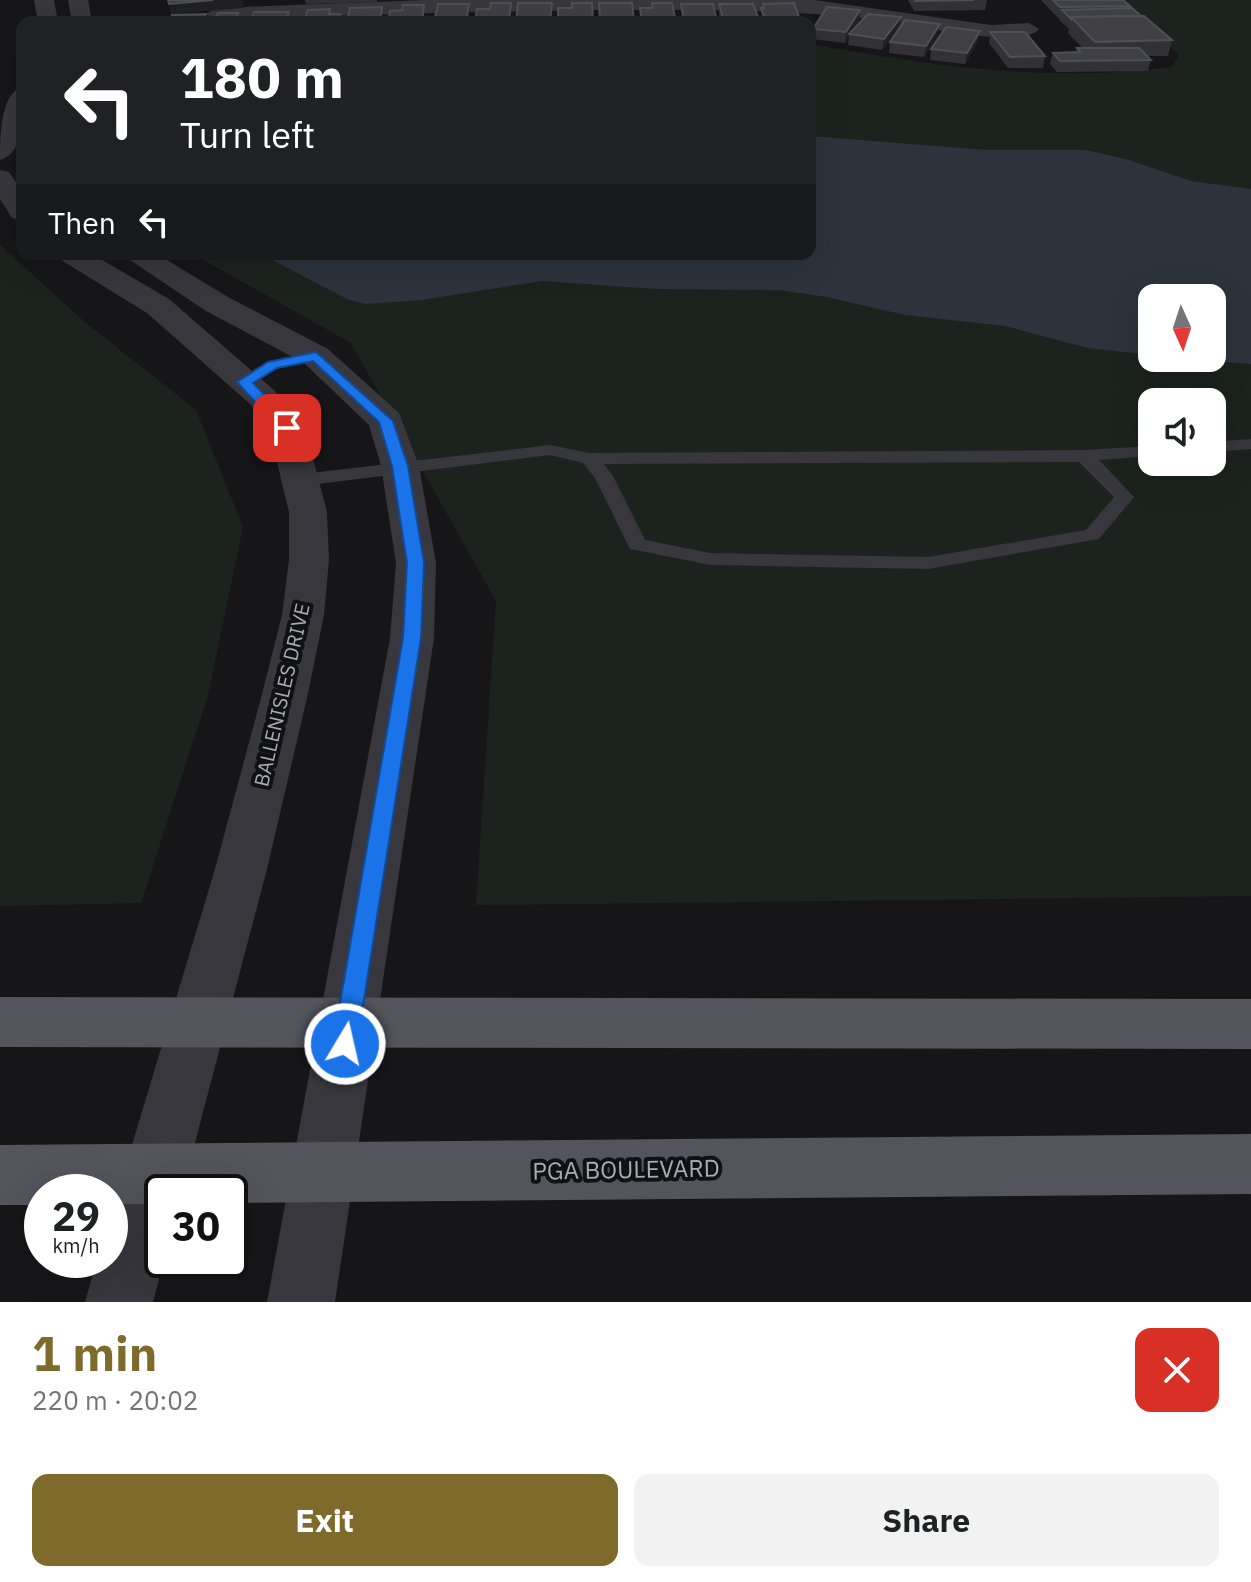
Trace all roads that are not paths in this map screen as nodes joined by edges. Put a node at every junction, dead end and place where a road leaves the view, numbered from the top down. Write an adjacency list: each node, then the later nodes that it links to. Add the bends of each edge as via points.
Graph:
1 (276, 6): 3 (street); 4 (street, via 773,3 991,31)
2 (1013, 10): 4 (street)
3 (216, 14)
4 (1029, 29): 5 (street)
5 (1044, 46)
6 (16, 110): 7 (street)
7 (0, 152)
8 (0, 178): 9 (street)
9 (16, 203)
10 (66, 260): 16 (street, via 134,316)
11 (81, 260): 14 (street, BALLENISLES DRIVE)
12 (154, 260): 14 (street)
13 (158, 260): 15 (street, via 220,285 280,337)
14 (120, 283): 16 (street, BALLENISLES DRIVE, via 158,306)
15 (316, 356): 16 (street); 22 (street, via 386,421)
16 (232, 372): 23 (street, BALLENISLES DRIVE, via 287,428)
17 (1251, 444): 18 (lane)
18 (1226, 446)
19 (1138, 452): 20 (lane)
20 (1084, 456): 21 (lane); 21 (lane, via 1124,497 1092,535 928,563 710,559 637,545 604,476)
21 (589, 459): 22 (lane, via 550,450)
22 (400, 466): 23 (lane); 25 (street, via 416,563 412,638)
23 (302, 480): 24 (street, BALLENISLES DRIVE, via 309,560 303,615)
24 (199, 1020): 25 (main road); 26 (main road); 31 (street, BALLENISLES DRIVE)
25 (349, 1020): 27 (main road); 29 (street)
26 (0, 1022)
27 (1251, 1024)
28 (1251, 1164): 29 (main road, PGA BOULEVARD)
29 (323, 1172): 31 (main road, PGA BOULEVARD); 35 (street)
30 (144, 1174): 32 (main road, PGA BOULEVARD)
31 (155, 1174)
32 (0, 1175)
33 (144, 1213): 34 (street, BALLENISLES DRIVE)
34 (119, 1302)
35 (301, 1302)

